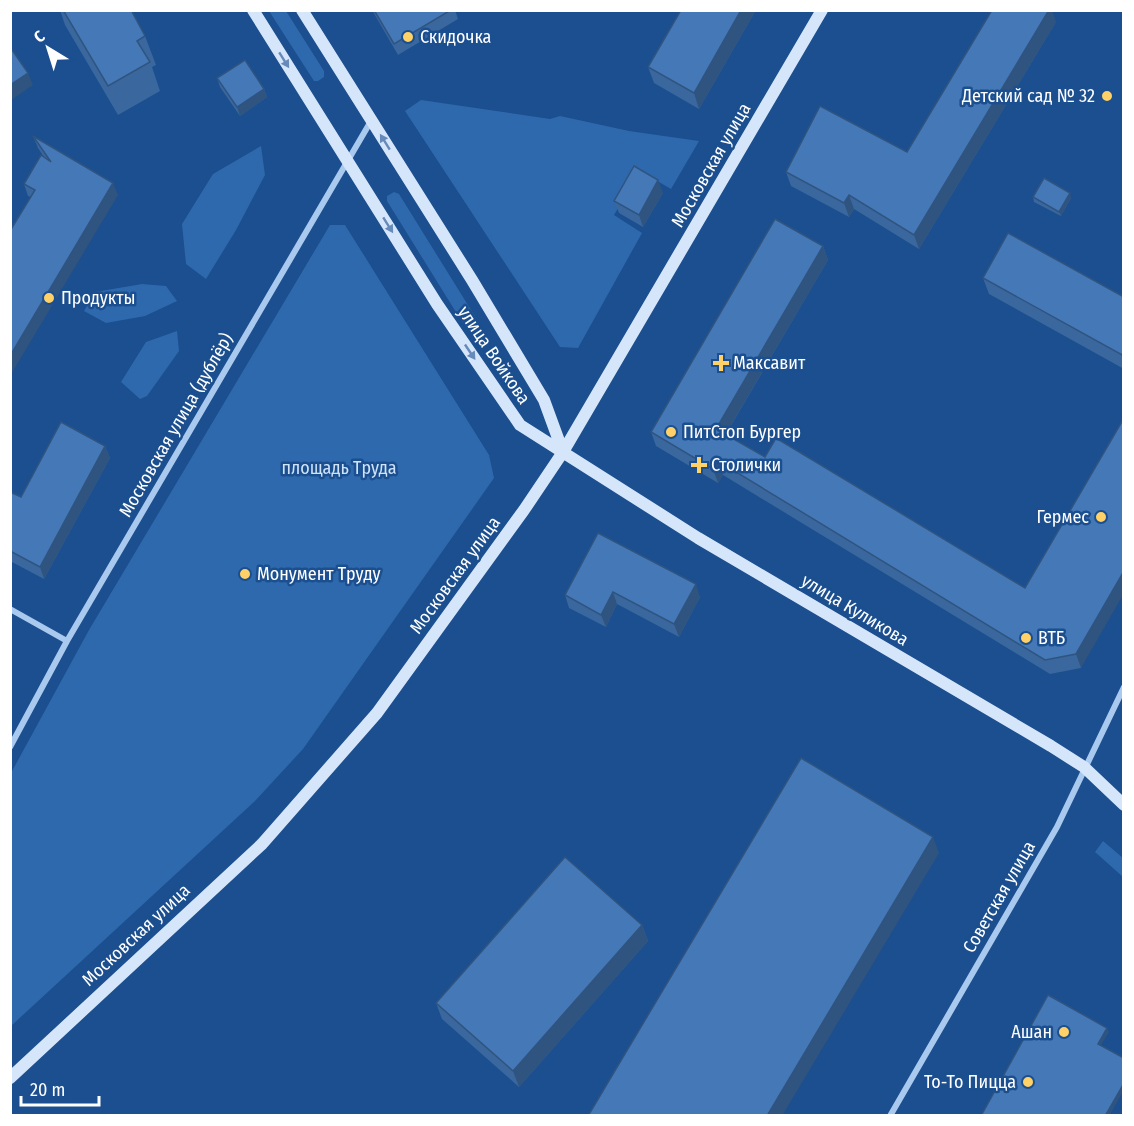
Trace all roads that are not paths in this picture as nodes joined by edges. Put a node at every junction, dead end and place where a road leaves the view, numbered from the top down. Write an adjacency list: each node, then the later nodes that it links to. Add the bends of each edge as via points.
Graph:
1 (253, 10): 5 (main road, улица Войкова, one-way to 5)
2 (302, 10): 4 (main road, улица Войкова)
3 (822, 10): 6 (main road, Московская улица)
4 (372, 121): 5 (street, Московская улица (дублёр)); 6 (main road, улица Войкова, one-way to 4, via 544,400)
5 (348, 161): 6 (main road, улица Войкова, one-way to 6, via 437,304 520,425); 8 (street, Московская улица (дублёр))
6 (563, 452): 11 (main road, улица Куликова, via 699,538); 13 (main road, Московская улица, via 377,713 262,844)
7 (10, 609): 8 (street)
8 (67, 641): 10 (street, Московская улица (дублёр))
9 (1124, 687): 11 (street, Советская улица)
10 (10, 747)
11 (1084, 767): 12 (main road, улица Куликова); 14 (street, Советская улица, via 1057,827)
12 (1124, 805)
13 (10, 1078)
14 (890, 1116)

